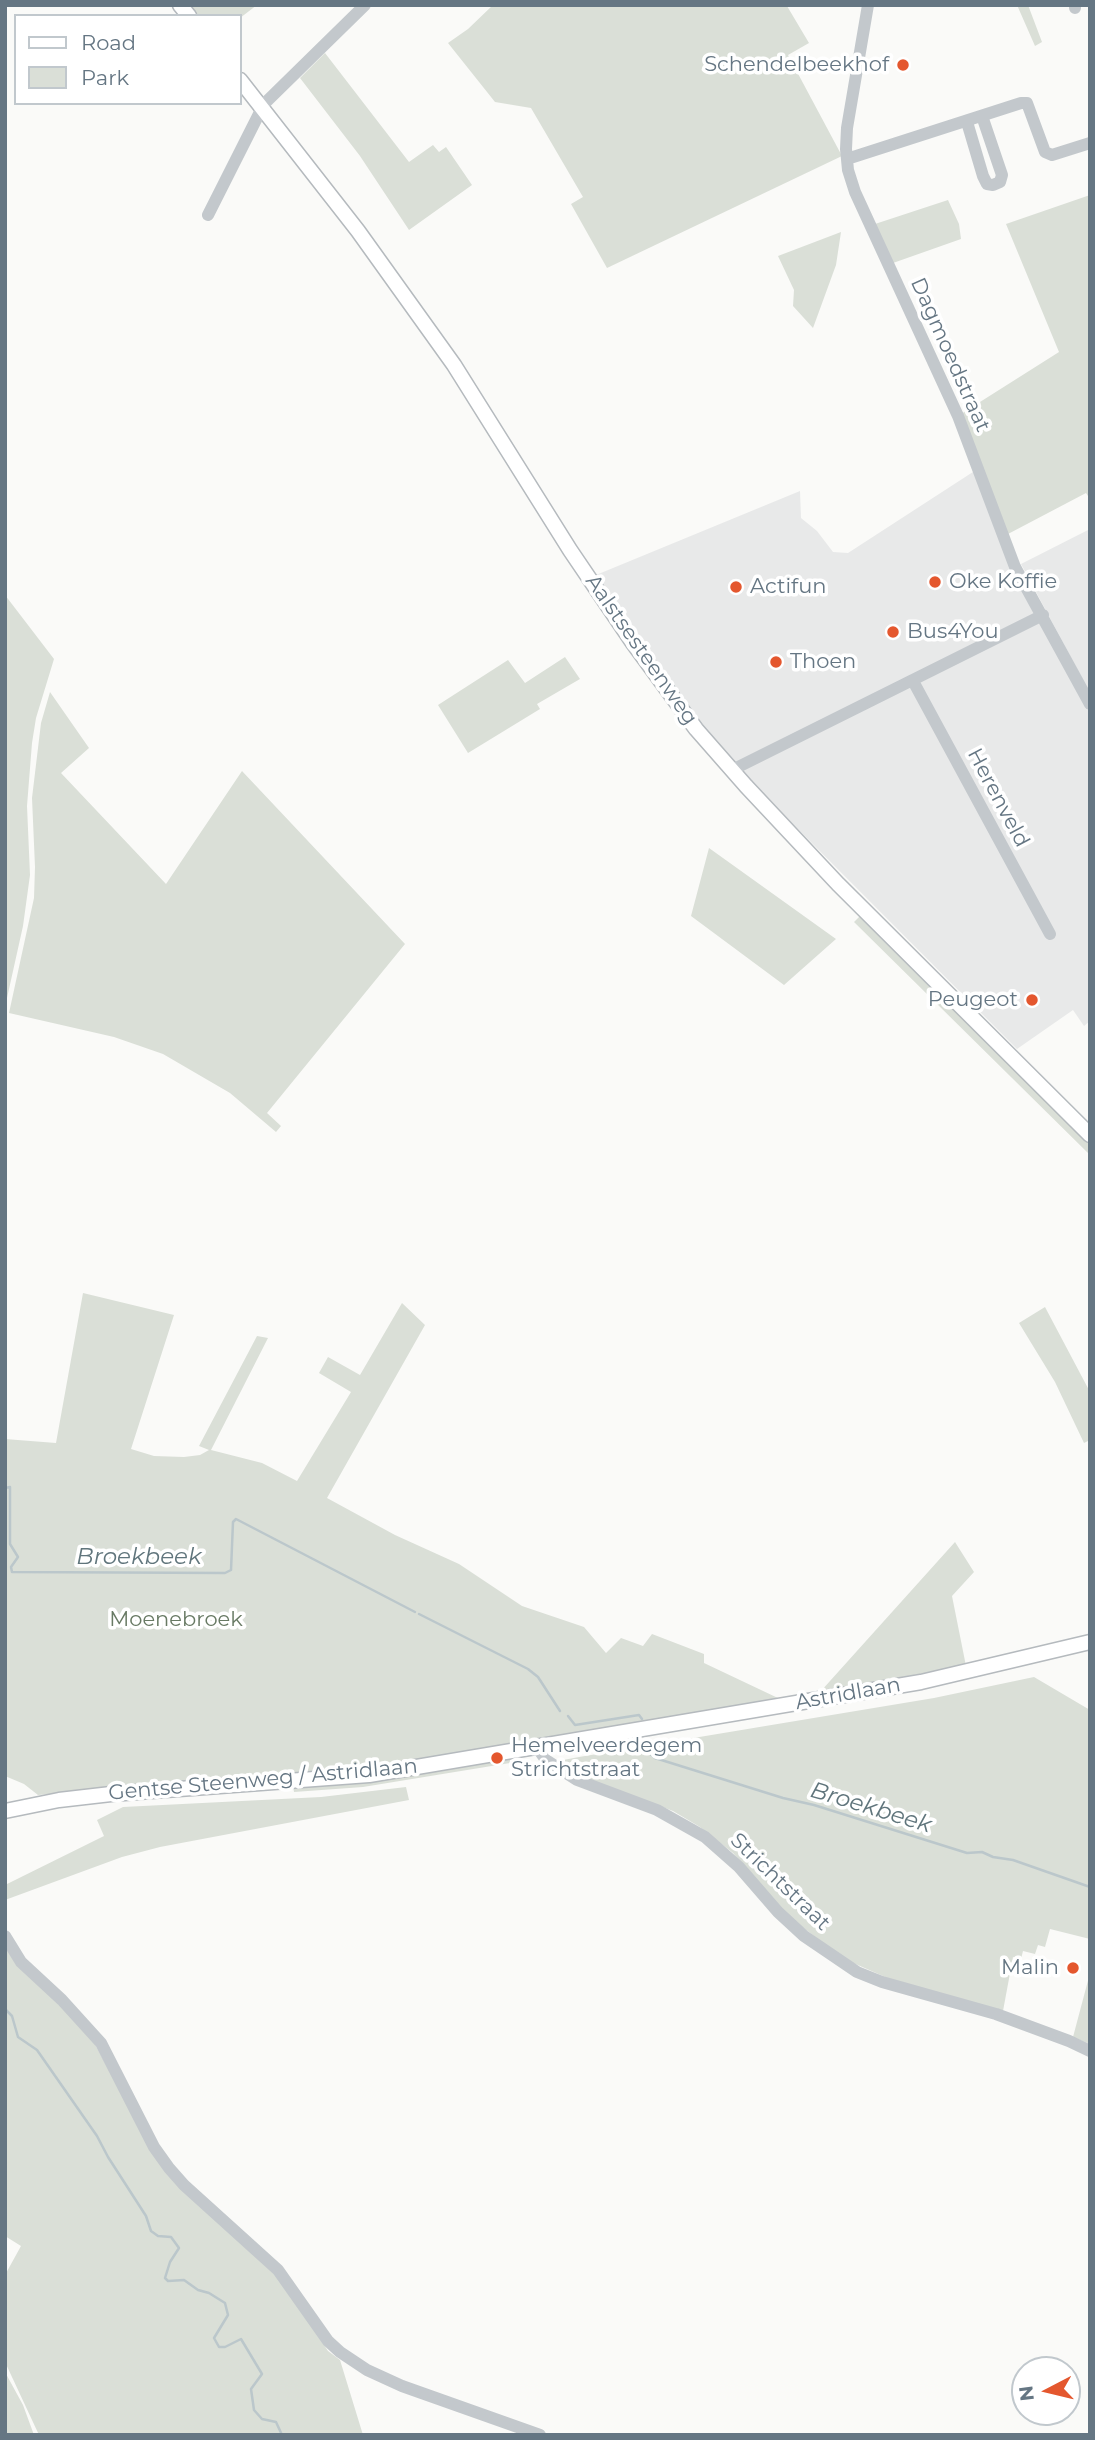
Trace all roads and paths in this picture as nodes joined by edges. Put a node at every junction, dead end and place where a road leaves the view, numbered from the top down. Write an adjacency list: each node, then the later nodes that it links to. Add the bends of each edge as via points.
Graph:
1 (365, 5): 4 (street)
2 (868, 5): 8 (street, Dagmoedstraat, via 847,128)
3 (242, 83): 4 (main road, Aalstsesteenweg)
4 (262, 108): 9 (street); 13 (main road, Aalstsesteenweg, via 454,365 633,643)
5 (982, 116): 6 (street); 6 (street, via 1002,176 993,185 987,184); 7 (street, via 1027,103 1045,152 1052,155)
6 (967, 122): 8 (street)
7 (1090, 143)
8 (847, 159): 10 (street, Dagmoedstraat, via 855,192 958,416 1015,567)
9 (208, 215)
10 (1042, 615): 11 (street); 12 (street, Dagmoedstraat)
11 (913, 681): 13 (street); 14 (street, Herenveld)
12 (1090, 705)
13 (732, 770): 15 (main road, Aalstsesteenweg, via 838,884)
14 (1050, 934)
15 (1090, 1135)
16 (1090, 1642): 17 (main road, Astridlaan, via 920,1682)
17 (604, 1736): 18 (main road, Gentse Steenweg / Astridlaan)
18 (536, 1746): 19 (main road, Gentse Steenweg / Astridlaan, via 369,1775 111,1794); 21 (street, Strichtstraat, via 546,1760 577,1780 657,1810 705,1837 804,1936 857,1972 996,2014)
19 (5, 1811)
20 (5, 1936): 22 (street, via 21,1962 101,2043 169,2168 278,2270 328,2341 367,2370 402,2386)
21 (1090, 2051)
22 (540, 2435)

